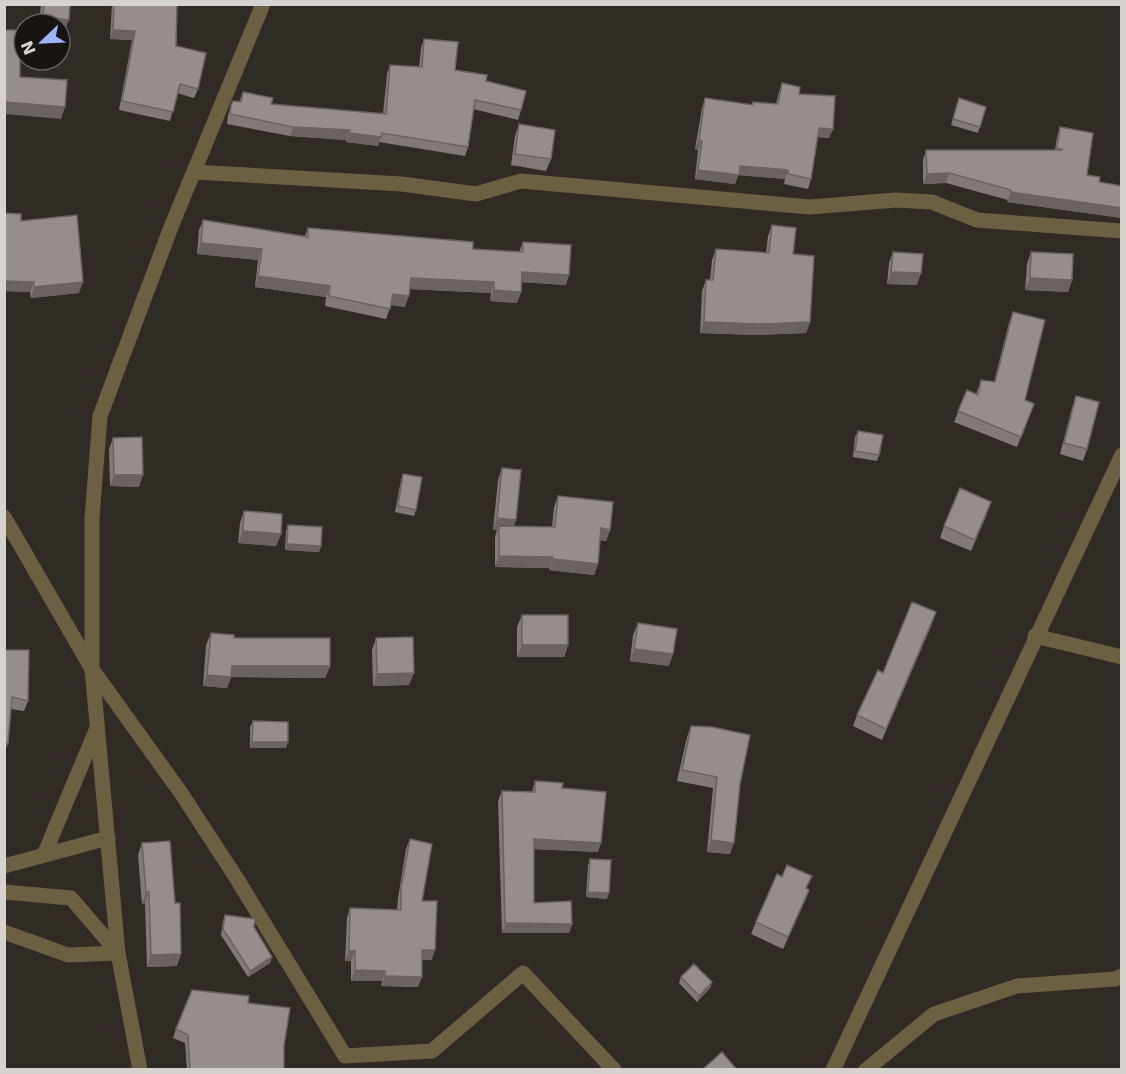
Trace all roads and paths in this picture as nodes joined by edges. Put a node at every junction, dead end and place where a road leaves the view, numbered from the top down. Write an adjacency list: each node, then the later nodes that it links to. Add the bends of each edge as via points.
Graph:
1 (263, 4): 2 (street)
2 (194, 172): 3 (street, via 402,184 476,194 520,182 810,207 896,200 932,202 977,220); 8 (street, via 100,416 92,518)
3 (1122, 231)
4 (1122, 455): 6 (street)
5 (4, 517): 8 (street)
6 (1035, 636): 7 (street); 19 (street)
7 (1122, 657)
8 (92, 669): 9 (street); 18 (street, via 181,792 345,1056 432,1051 523,973)
9 (97, 728): 10 (street); 11 (street)
10 (108, 838): 11 (street); 15 (street)
11 (44, 855): 12 (street)
12 (4, 866)
13 (4, 892): 15 (street, via 71,898)
14 (4, 932): 15 (street, via 68,955)
15 (118, 952): 17 (street)
16 (1122, 976): 20 (street, via 1017,986 934,1014)
17 (140, 1070)
18 (614, 1070)
19 (833, 1070)
20 (866, 1070)

